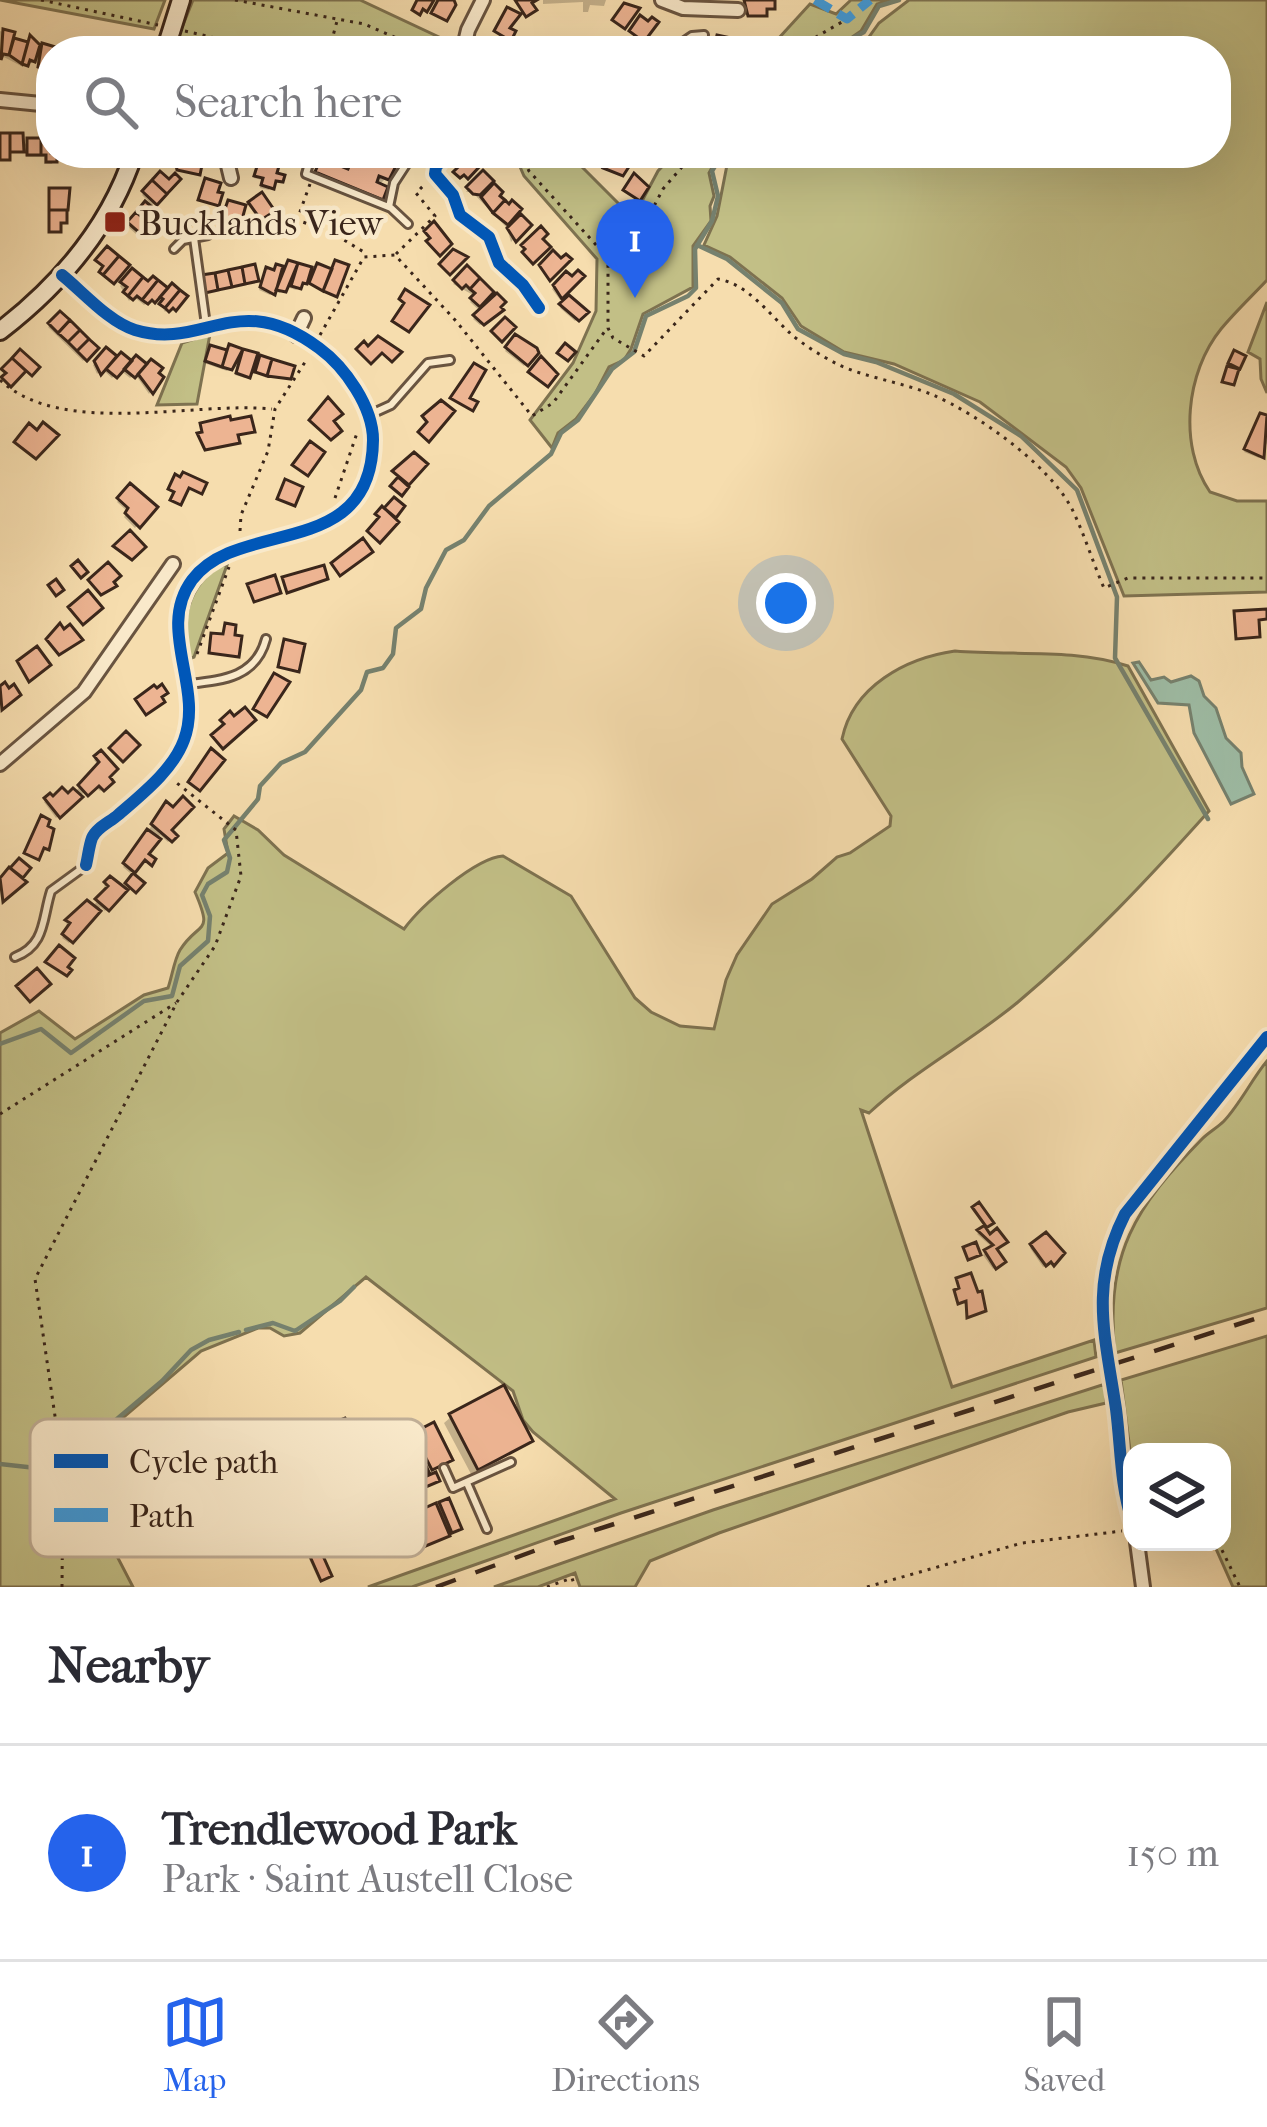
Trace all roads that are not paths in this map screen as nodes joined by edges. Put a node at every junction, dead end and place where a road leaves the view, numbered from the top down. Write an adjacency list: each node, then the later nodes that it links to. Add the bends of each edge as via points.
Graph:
1 (182, 0): 7 (street)
2 (483, 0): 8 (street)
3 (662, 0): 4 (street, via 683,8)
4 (723, 5): 5 (street)
5 (738, 10)
6 (704, 35): 9 (lane)
7 (170, 36)
8 (467, 36)
9 (692, 36)
10 (0, 100): 11 (street)
11 (36, 104)
12 (128, 168): 23 (street, via 113,207)
13 (229, 168): 17 (street)
14 (305, 168): 18 (lane)
15 (404, 168): 18 (lane)
16 (442, 168): 24 (street, via 459,213 489,237 502,266)
17 (231, 178)
18 (388, 207): 19 (lane)
19 (408, 224)
20 (208, 235): 21 (lane)
21 (194, 238): 22 (lane); 26 (lane)
22 (174, 249)
23 (62, 274): 26 (street, via 132,328 172,333); 27 (street)
24 (539, 308)
25 (304, 318): 28 (street)
26 (206, 325): 28 (street, via 261,321)
27 (0, 331)
28 (296, 334): 30 (street, via 332,361)
29 (450, 360): 30 (lane, via 428,362 391,405)
30 (368, 412): 33 (street, via 367,475 351,502 326,522 197,574 180,602)
31 (173, 564): 34 (street, via 84,692)
32 (266, 639): 33 (lane, via 254,665 233,677)
33 (185, 680): 35 (street, via 185,738 163,772 93,834)
34 (0, 764)
35 (86, 865): 36 (lane, via 51,891 39,940)
36 (15, 957)
37 (1267, 1037): 41 (street, via 1111,1241 1103,1350)
38 (511, 1462): 40 (lane)
39 (444, 1468): 40 (lane, via 453,1488)
40 (466, 1482): 42 (lane)
41 (1123, 1495)
42 (487, 1529)
43 (1138, 1551): 44 (street)
44 (1143, 1587)

